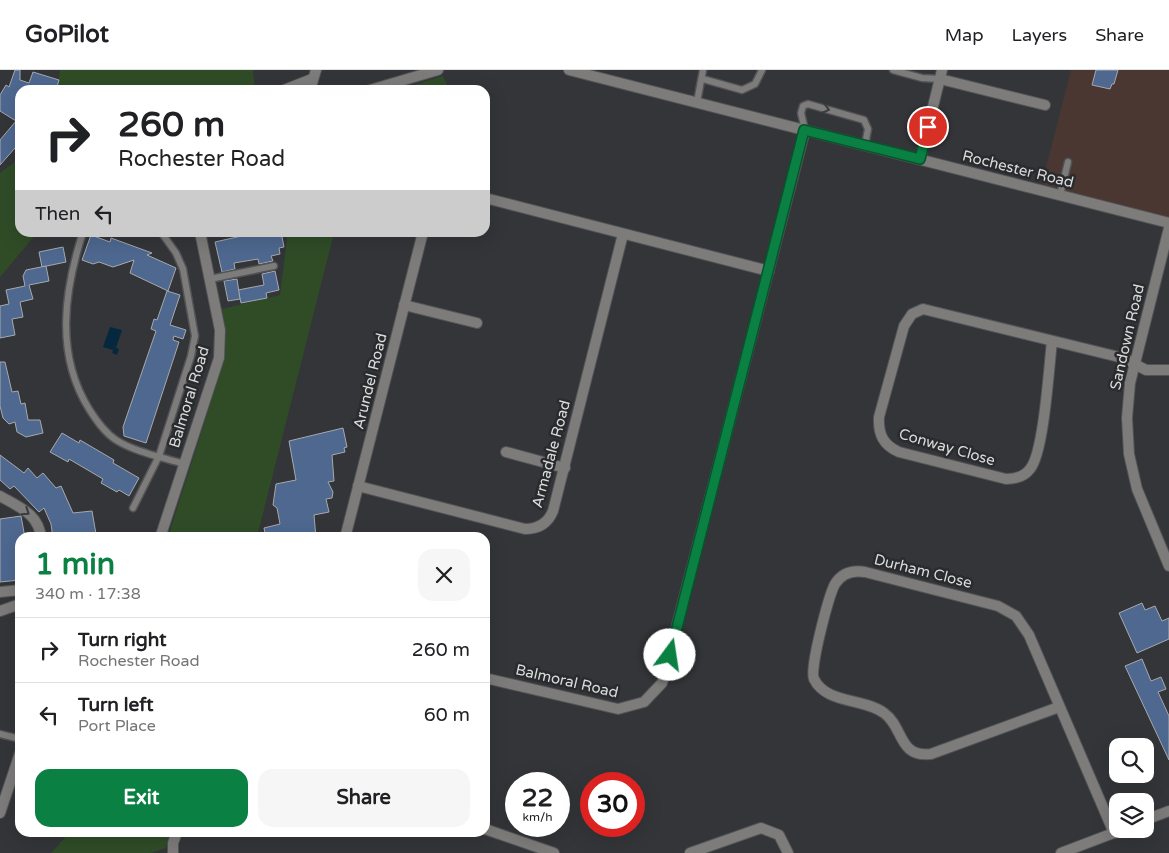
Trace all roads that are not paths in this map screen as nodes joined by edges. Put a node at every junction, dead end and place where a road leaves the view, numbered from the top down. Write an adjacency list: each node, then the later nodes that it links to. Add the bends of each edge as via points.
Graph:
1 (438, 70): 10 (street)
2 (569, 70): 11 (street, Rochester Road)
3 (703, 70): 8 (lane)
4 (762, 70): 8 (lane, via 755,84 742,90)
5 (894, 70): 7 (lane, via 922,78)
6 (314, 74): 9 (street)
7 (941, 74): 12 (street); 15 (street)
8 (703, 79): 11 (lane)
9 (293, 85)
10 (387, 85)
11 (697, 102): 13 (street, Rochester Road)
12 (1045, 105)
13 (804, 130): 14 (street, Rochester Road); 14 (lane, one-way to 14, via 801,112 808,104 864,120 868,129); 27 (street, Balmoral Road)
14 (866, 145): 15 (street, Rochester Road)
15 (920, 159): 17 (street, Rochester Road)
16 (1068, 162): 17 (lane)
17 (1060, 195): 19 (street, Rochester Road)
18 (490, 199): 21 (street)
19 (1169, 223)
20 (1169, 228): 32 (street, Sandown Road)
21 (623, 234): 27 (street); 37 (street, Armadale Road)
22 (81, 237): 35 (lane, via 73,265 65,320 73,380 90,412 107,433 118,441)
23 (165, 237): 35 (lane, via 183,269 194,336 191,356)
24 (204, 237): 28 (street, Balmoral Road)
25 (422, 237): 29 (street, Arundel Road)
26 (274, 266): 28 (lane)
27 (769, 271): 49 (street, Balmoral Road, via 666,674 657,690 636,706 609,709)
28 (210, 279): 36 (street, Balmoral Road, via 220,330 219,358)
29 (404, 305): 30 (street); 38 (street, Arundel Road)
30 (476, 323)
31 (1052, 341): 31 (street, Conway Close, via 930,309 912,314 904,326 879,417 886,444 898,452 1006,479 1024,475 1034,464 1039,445); 32 (street, Conway Close, via 1123,358)
32 (1135, 364): 33 (street, Conway Close, via 1146,370); 44 (street, Sandown Road, via 1128,400 1129,454 1140,498)
33 (1169, 370)
34 (506, 452): 37 (street)
35 (159, 456): 36 (lane); 40 (lane)
36 (184, 464): 42 (street, Balmoral Road)
37 (564, 468): 38 (street, Armadale Road, via 551,515 532,529)
38 (358, 486): 43 (street, Arundel Road)
39 (0, 496): 41 (street, one-way to 41, via 35,519)
40 (133, 508)
41 (40, 532)
42 (162, 532)
43 (346, 532)
44 (1169, 566)
45 (15, 590): 46 (street)
46 (0, 592)
47 (15, 606): 48 (street)
48 (0, 611)
49 (490, 679)
50 (1059, 708): 50 (street, Durham Close, via 1022,622 1008,610 859,571 847,574 836,583 815,655 814,681 825,692 884,712 895,725 905,746 914,752 931,754); 55 (street, Durham Close)
51 (0, 734): 52 (lane)
52 (15, 738)
53 (15, 768): 56 (street)
54 (1169, 811): 57 (street)
55 (1109, 812)
56 (0, 813)
57 (1154, 817)
58 (490, 831): 62 (street)
59 (1109, 834): 65 (street)
60 (175, 837): 61 (street)
61 (173, 853)
62 (554, 853)
63 (690, 853): 64 (street, via 762,828 779,836)
64 (788, 853)
65 (1061, 853)

